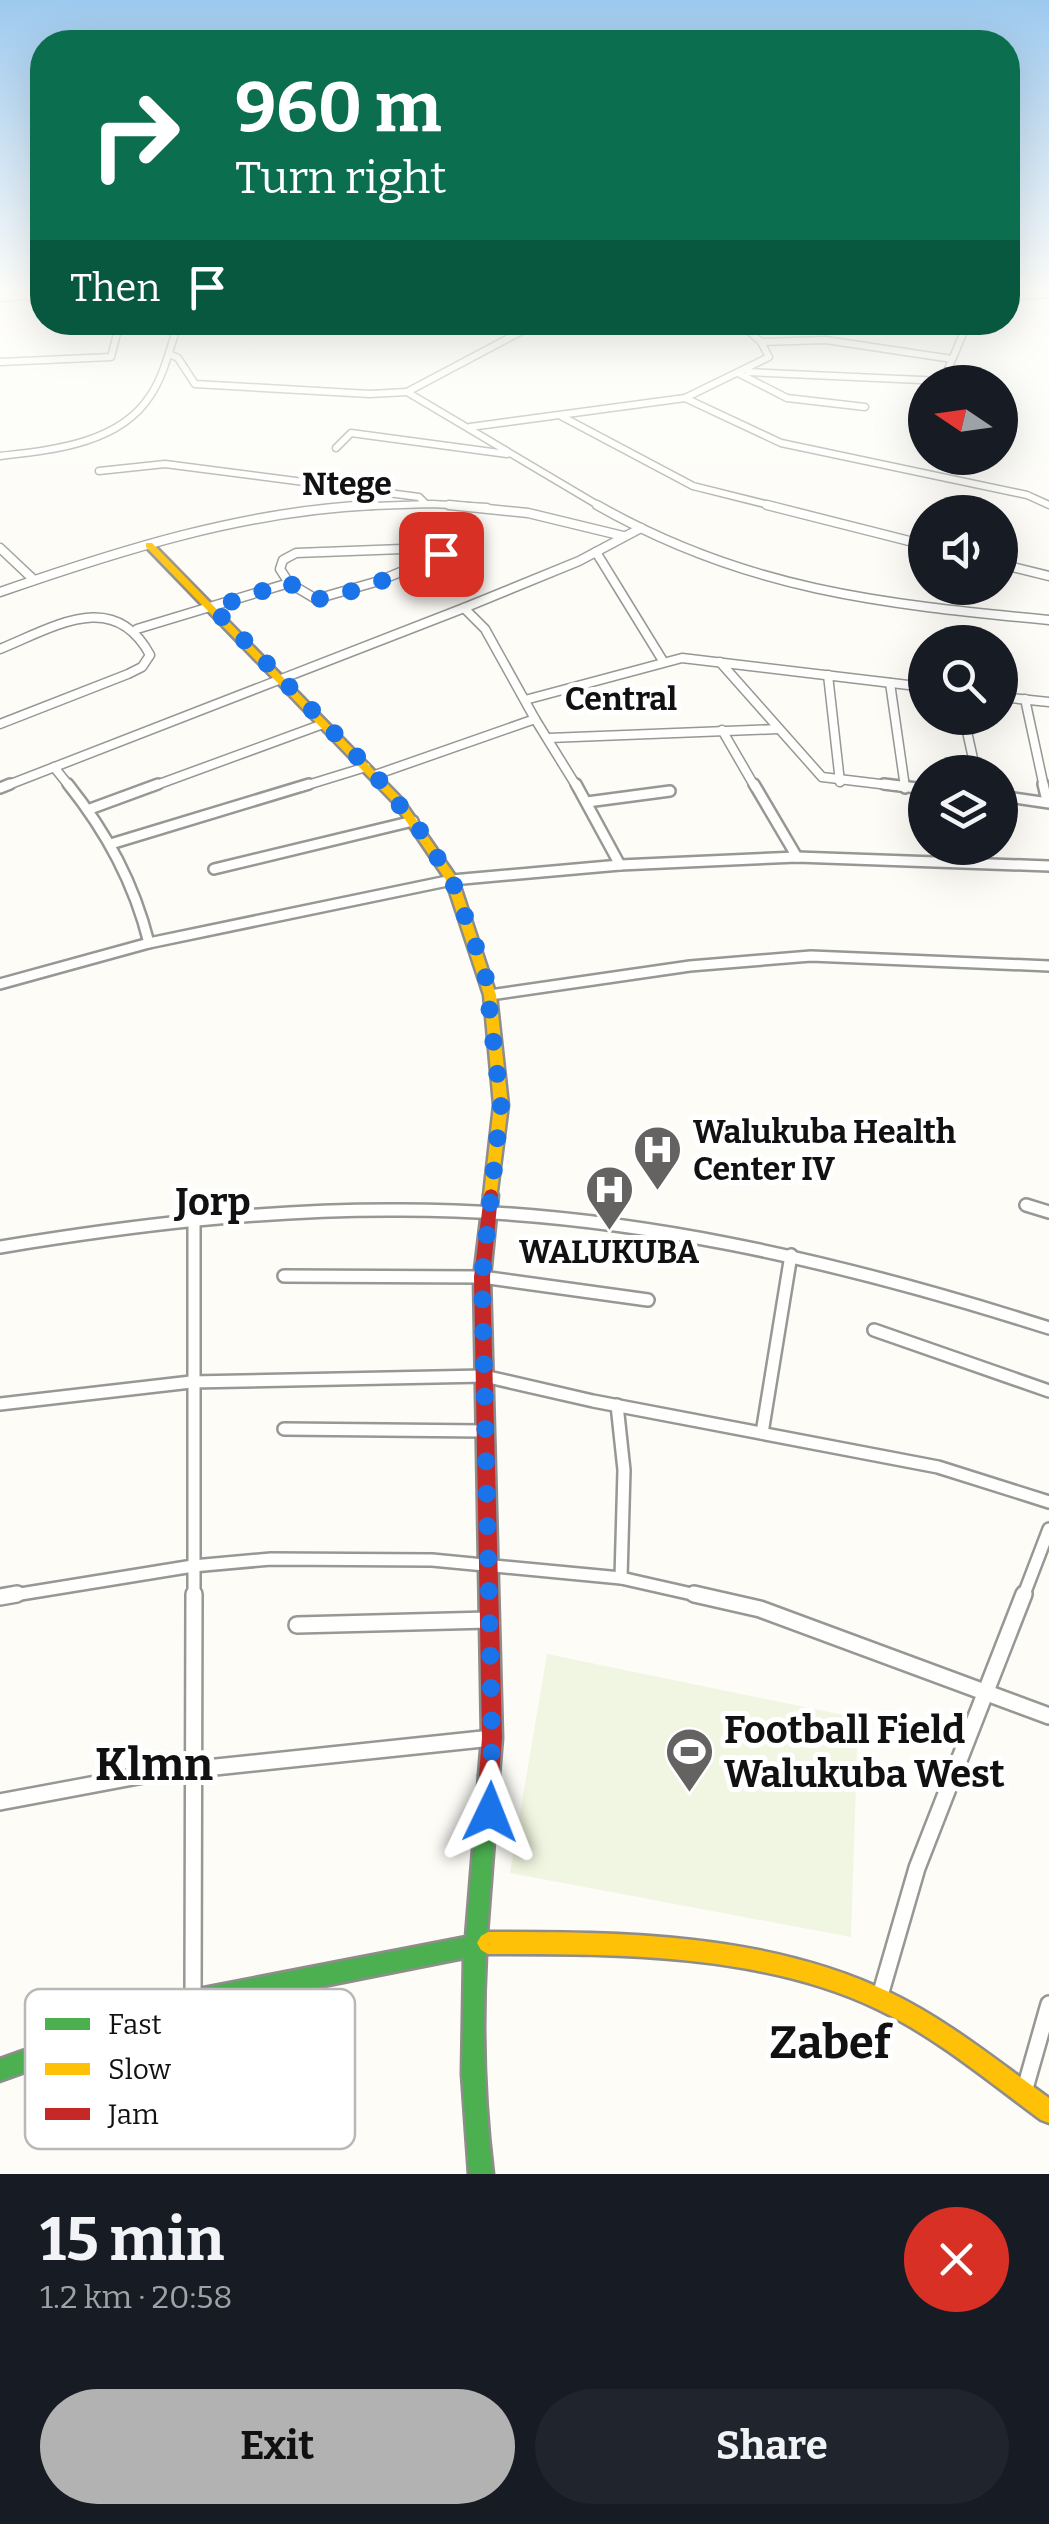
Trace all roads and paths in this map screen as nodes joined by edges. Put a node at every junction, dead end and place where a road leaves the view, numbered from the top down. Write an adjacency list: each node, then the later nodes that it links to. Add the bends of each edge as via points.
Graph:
1 (154, 388): 13 (street, via 119,427 73,444)
2 (273, 388): 6 (street)
3 (414, 388): 6 (street)
4 (707, 388): 7 (street)
5 (770, 388): 8 (street, via 788,398)
6 (407, 392): 10 (street)
7 (685, 398): 9 (street); 16 (street, via 781,443)
8 (866, 407)
9 (561, 416): 10 (street); 19 (street, via 693,486)
10 (470, 427): 12 (street)
11 (336, 448): 12 (street, via 351,433)
12 (513, 454): 17 (street)
13 (0, 456)
14 (99, 471): 15 (street, via 165,464 419,497)
15 (426, 504): 18 (street, via 498,508); 20 (street, via 286,511)
16 (1049, 505)
17 (641, 528): 18 (street); 30 (street, via 727,566 806,588)
18 (623, 536): 22 (street)
19 (908, 542)
20 (149, 545): 25 (street); 28 (street)
21 (0, 548): 25 (street)
22 (596, 552): 29 (street); 34 (street)
23 (1018, 568): 24 (street)
24 (1049, 576)
25 (34, 580): 27 (street)
26 (289, 582): 26 (street, via 280,564 296,554 429,548 441,554 319,598); 28 (street)
27 (0, 592)
28 (213, 608): 31 (street); 36 (street)
29 (464, 608): 36 (street); 41 (street, via 485,629)
30 (1049, 620)
31 (136, 630): 32 (street, via 118,617 97,614); 44 (street, via 150,655 142,667)
32 (0, 649)
33 (720, 661): 34 (street); 35 (street); 46 (street)
34 (663, 662): 41 (street)
35 (828, 675): 37 (street); 51 (street)
36 (280, 678): 45 (street); 49 (street)
37 (890, 683): 38 (street); 53 (street)
38 (908, 686)
39 (1018, 698): 40 (street)
40 (1024, 699): 42 (street); 58 (street)
41 (525, 700): 43 (street)
42 (1049, 702)
43 (534, 719): 48 (street); 50 (street)
44 (0, 724)
45 (323, 724): 50 (street); 59 (street)
46 (778, 728): 47 (street); 51 (street, via 822,777)
47 (722, 730): 48 (street); 62 (street)
48 (548, 738): 57 (street)
49 (54, 767): 52 (street); 59 (street)
50 (370, 771): 60 (street); 61 (street)
51 (840, 782): 53 (street)
52 (0, 788)
53 (905, 788): 54 (street)
54 (908, 788)
55 (670, 790): 57 (street)
56 (1018, 798): 58 (street)
57 (588, 802): 63 (street)
58 (1048, 802)
59 (90, 809): 61 (street)
60 (412, 821): 65 (street); 66 (street)
61 (114, 843): 67 (street)
62 (796, 857): 63 (street); 64 (street)
63 (620, 866): 66 (street)
64 (1049, 866)
65 (214, 870)
66 (452, 880): 67 (street); 70 (street)
67 (149, 943): 69 (street)
68 (1049, 966): 70 (street, via 810,956)
69 (0, 984)
70 (490, 995): 73 (street, via 501,1105)
71 (1026, 1205): 72 (street)
72 (1049, 1212)
73 (490, 1213): 74 (street, via 312,1211); 76 (street); 78 (street)
74 (194, 1219): 75 (street); 83 (street)
75 (0, 1247)
76 (791, 1255): 80 (street, via 903,1280); 89 (street)
77 (284, 1276): 78 (street)
78 (482, 1277): 79 (street); 82 (street)
79 (648, 1300)
80 (1049, 1328)
81 (874, 1330): 84 (street)
82 (484, 1376): 83 (street); 86 (street); 88 (street)
83 (191, 1382): 85 (street); 92 (street)
84 (1049, 1391)
85 (0, 1404)
86 (616, 1405): 89 (street); 94 (street, via 626,1489)
87 (284, 1430): 88 (street)
88 (483, 1431): 93 (street)
89 (762, 1434): 90 (street, via 938,1467)
90 (1049, 1502)
91 (1049, 1529): 98 (street)
92 (193, 1566): 93 (street, via 365,1558); 95 (street); 101 (street)
93 (486, 1566): 94 (street); 96 (street)
94 (620, 1578): 98 (street, via 760,1609)
95 (0, 1597)
96 (488, 1620): 97 (street); 100 (street)
97 (298, 1625)
98 (986, 1691): 99 (street); 106 (street, via 917,1868)
99 (1049, 1716)
100 (492, 1738): 101 (street); 103 (street)
101 (191, 1769): 102 (street); 104 (street)
102 (0, 1802)
103 (480, 1944): 105 (street); 106 (street, via 598,1942 716,1954); 112 (street, via 471,2022)
104 (193, 1989)
105 (253, 1989)
106 (879, 1998): 110 (street)
107 (1049, 2004): 110 (street)
108 (25, 2061): 109 (street)
109 (0, 2070)
110 (1024, 2093): 111 (street)
111 (1049, 2112)
112 (481, 2174)

